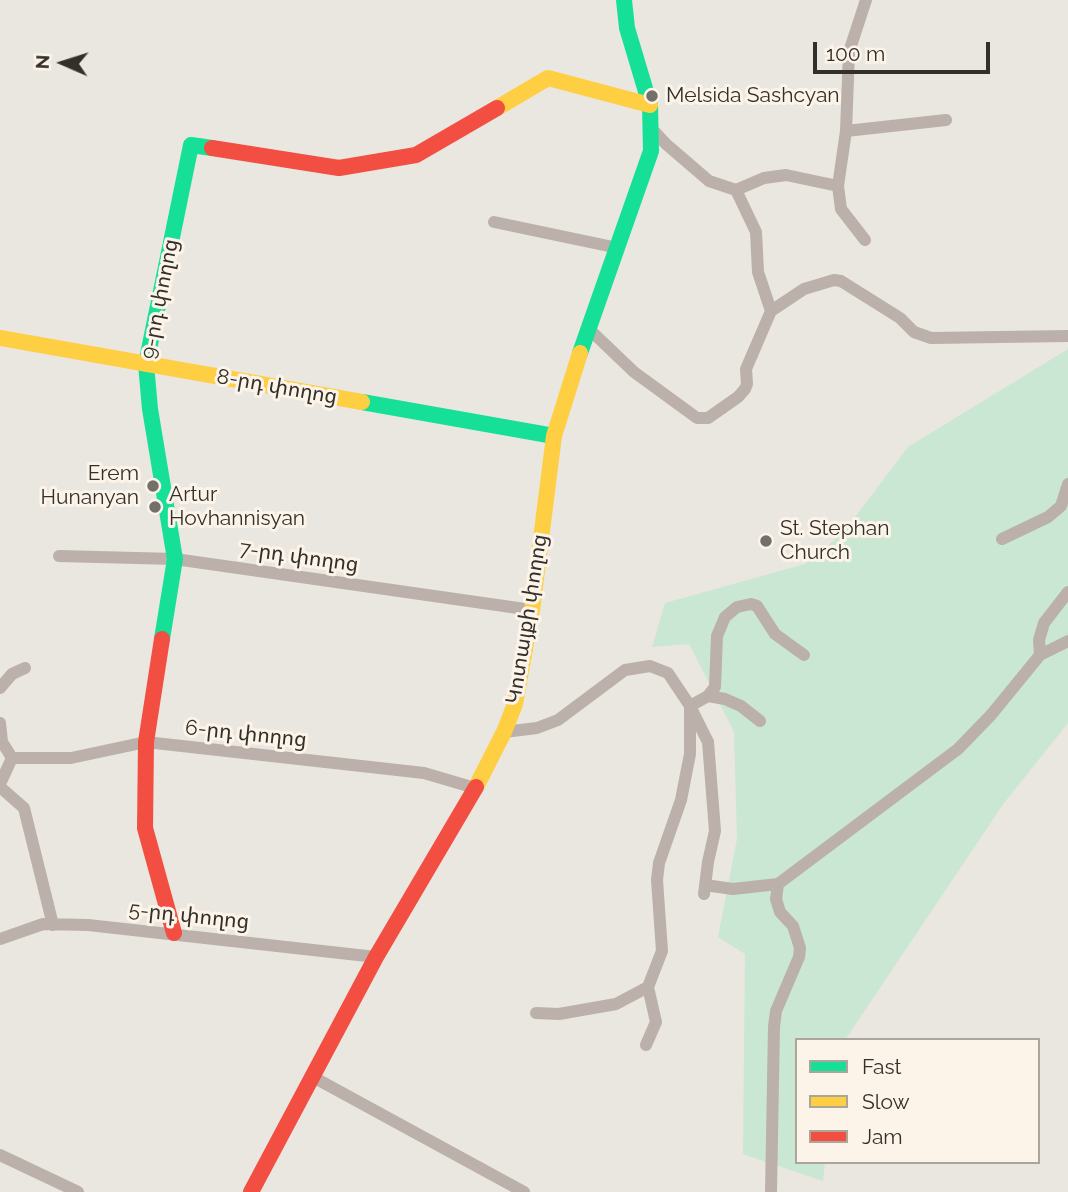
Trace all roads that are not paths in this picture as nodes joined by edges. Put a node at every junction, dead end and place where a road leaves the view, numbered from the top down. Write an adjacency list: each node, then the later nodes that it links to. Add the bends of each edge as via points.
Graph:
1 (624, 0): 3 (street, Կոտայքի փողոց)
2 (866, 0): 6 (street, via 849,52)
3 (650, 105): 5 (street, Կոտայքի փողոց); 16 (street, 9-րդ փողոց, via 548,78 416,155 339,168 191,145)
4 (946, 120): 6 (street)
5 (652, 129): 8 (street, via 709,181); 11 (street, Կոտայքի փողոց, via 651,151)
6 (846, 131): 7 (street)
7 (838, 186): 8 (street, via 786,175); 10 (street, via 841,209)
8 (736, 190): 12 (street, via 756,232 758,272)
9 (494, 222): 11 (street)
10 (865, 240)
11 (618, 248): 13 (street, Կոտայքի փողոց)
12 (771, 311): 13 (street, via 746,369 745,390 708,418 697,418 676,404); 14 (street, via 804,289 834,280 900,318 914,332 931,338)
13 (589, 329): 17 (street, Կոտայքի փողոց)
14 (1068, 336)
15 (0, 338): 16 (street, 8-րդ փողոց)
16 (146, 364): 17 (street, 8-րդ փողոց); 21 (street, 9-րդ փողոց)
17 (554, 436): 23 (street, Կոտայքի փողոց)
18 (1068, 484): 19 (street, via 1060,506 1048,517)
19 (1002, 539)
20 (59, 556): 21 (street, 7-րդ փողոց)
21 (175, 559): 23 (street, 7-րդ փողոց); 34 (street, 9-րդ փողոց)
22 (1068, 592): 26 (street, via 1044,624)
23 (531, 610): 33 (street, Կոտայքի փողոց, via 516,704)
24 (1068, 641): 26 (street)
25 (804, 655): 29 (street, via 775,634 757,606 737,607 725,617 717,636 715,687)
26 (1040, 655): 38 (street, via 958,749)
27 (25, 668): 28 (street)
28 (0, 688)
29 (708, 696): 30 (street); 31 (street, via 741,706)
30 (690, 706): 33 (street, via 668,673 650,666 625,670 558,720); 38 (street, via 708,742 715,831 705,890); 43 (street, via 690,754 657,880 662,951)
31 (760, 721)
32 (0, 723): 35 (street, via 2,742)
33 (504, 732): 37 (street, Կոտայքի փողոց)
34 (146, 742): 35 (street, 6-րդ փողոց, via 71,758); 37 (street, 6-րդ փողոց, via 424,773); 40 (street, 9-րդ փողոց, via 145,828)
35 (12, 758): 36 (street)
36 (0, 786): 39 (street, via 24,808)
37 (475, 788): 42 (street, Կոտայքի փողոց)
38 (778, 884): 51 (street, via 780,912 793,926 800,948 774,1027)
39 (53, 925): 40 (street, 5-րդ փողոց); 41 (street, 5-րդ փողոց, via 43,924)
40 (174, 933): 42 (street, 5-րդ փողոց)
41 (0, 939)
42 (376, 957): 46 (street, Կոտայքի փողոց)
43 (648, 987): 44 (street, via 616,1004); 45 (street, via 656,1022)
44 (537, 1013)
45 (646, 1045)
46 (313, 1077): 49 (street, Կոտայքի փողոց); 50 (street)
47 (0, 1155): 48 (street)
48 (78, 1192)
49 (251, 1192)
50 (524, 1192)
51 (771, 1192)

